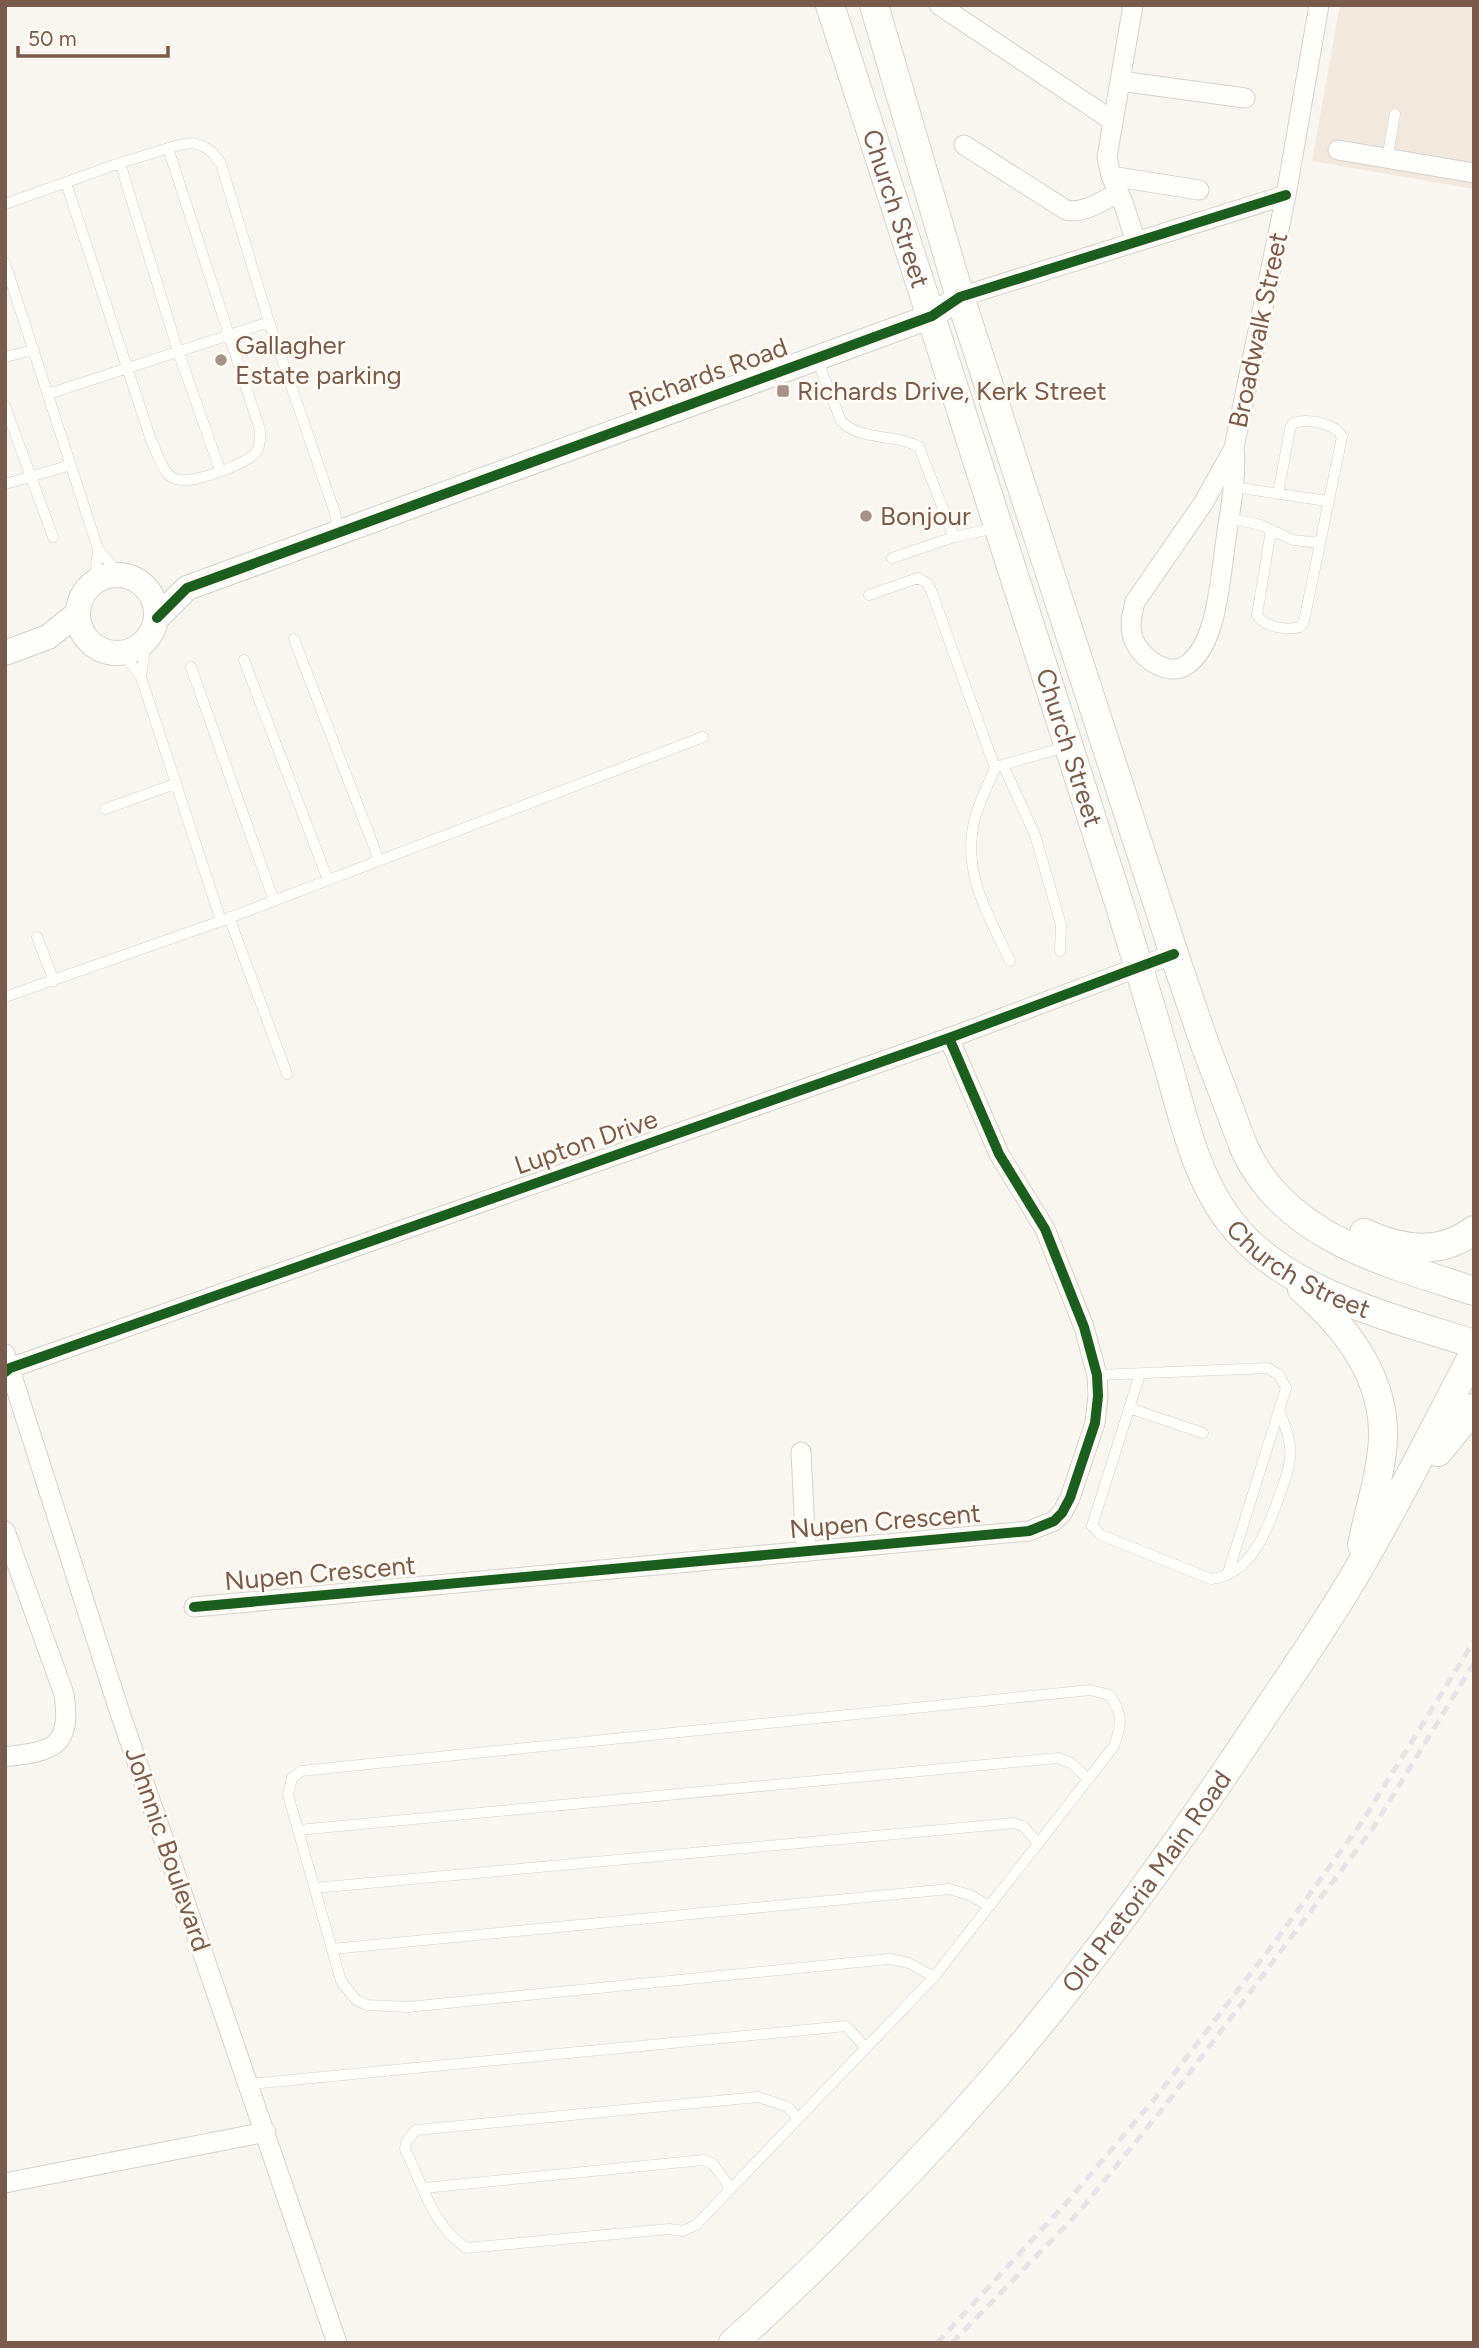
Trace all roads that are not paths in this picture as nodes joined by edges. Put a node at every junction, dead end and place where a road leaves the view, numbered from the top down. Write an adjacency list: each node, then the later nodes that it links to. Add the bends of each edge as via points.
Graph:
1 (830, 5): 24 (main road, Church Street)
2 (874, 5): 23 (main road, Church Street)
3 (939, 5): 9 (street)
4 (1319, 5): 19 (street, Broadwalk Street)
5 (1128, 8): 6 (street)
6 (1120, 81): 7 (street); 9 (street)
7 (1245, 98)
8 (1395, 114): 13 (lane)
9 (1112, 121): 17 (street, via 1107,158)
10 (964, 145): 17 (street, via 1066,210 1083,210)
11 (168, 148): 14 (lane); 25 (lane, via 193,143 213,153 221,164); 26 (lane)
12 (1338, 150): 13 (street)
13 (1387, 159): 15 (street)
14 (120, 163): 16 (lane); 28 (lane)
15 (1474, 173)
16 (66, 183): 20 (lane); 31 (lane)
17 (1114, 185): 18 (street); 21 (street)
18 (1199, 190)
19 (1286, 195): 21 (street, Richards Road); 34 (street, Broadwalk Street)
20 (5, 204)
21 (1136, 242): 23 (street, Richards Road)
22 (5, 263): 27 (lane)
23 (960, 297): 24 (street, Richards Road); 78 (main road, Church Street)
24 (932, 316): 30 (street, Richards Road); 43 (main road, Church Street)
25 (269, 322): 26 (lane); 45 (lane)
26 (228, 334): 28 (lane); 36 (lane, via 260,442 256,453)
27 (34, 351): 29 (lane); 32 (lane)
28 (178, 351): 31 (lane); 36 (lane)
29 (5, 358)
30 (817, 358): 45 (street, Richards Road); 47 (lane, via 847,427 907,440 919,447)
31 (127, 370): 32 (lane); 36 (lane, via 167,474 190,480)
32 (48, 394): 35 (lane)
33 (5, 406): 37 (lane)
34 (1234, 448): 39 (street, Broadwalk Street); 42 (street, Broadwalk Street, via 1204,502 1135,602 1130,621 1133,639 1155,664 1174,670 1188,665 1202,647 1214,611)
35 (71, 465): 37 (lane); 49 (lane)
36 (220, 470)
37 (32, 477): 38 (lane); 46 (lane)
38 (5, 484)
39 (1234, 487): 40 (lane); 42 (street, Broadwalk Street)
40 (1278, 494): 41 (lane); 41 (lane, via 1290,429 1300,421 1333,426 1342,437)
41 (1328, 501): 48 (lane)
42 (1229, 518): 44 (lane)
43 (999, 527): 47 (lane); 68 (main road, Church Street)
44 (1271, 530): 48 (lane, via 1293,540); 48 (lane, via 1257,615 1266,624 1295,629 1304,621)
45 (339, 533): 54 (street, Richards Road)
46 (53, 537)
47 (954, 537): 50 (lane)
48 (1320, 543)
49 (98, 549): 51 (lane); 52 (lane)
50 (891, 558)
51 (119, 575): 52 (street); 53 (street)
52 (95, 581): 56 (street, via 80,601)
53 (143, 584): 54 (street, Richards Road); 57 (street, via 154,600)
54 (187, 588): 57 (street, Richards Road)
55 (869, 595): 69 (lane, via 918,578 927,583)
56 (78, 613): 58 (street); 59 (street)
57 (157, 618): 61 (street)
58 (48, 637): 59 (street); 62 (street)
59 (86, 638): 63 (street, via 109,653)
60 (294, 639): 72 (lane)
61 (146, 641): 63 (street); 66 (lane)
62 (5, 653)
63 (123, 653): 66 (lane)
64 (244, 660): 73 (lane)
65 (191, 667): 74 (lane)
66 (141, 677): 70 (lane)
67 (703, 737): 72 (lane)
68 (1069, 746): 69 (lane); 80 (main road, Church Street)
69 (999, 766): 77 (lane, via 1035,835 1060,925); 79 (lane, via 979,806 971,864)
70 (175, 784): 71 (lane); 75 (lane)
71 (105, 809)
72 (379, 860): 73 (lane)
73 (328, 880): 74 (lane)
74 (274, 901): 75 (lane)
75 (225, 919): 81 (lane); 84 (lane)
76 (37, 937): 81 (lane)
77 (1060, 951)
78 (1174, 954): 80 (street, Lupton Drive); 85 (main road, Church Street, via 1238,1136)
79 (1010, 961)
80 (1139, 968): 83 (street, Lupton Drive); 87 (main road, Church Street, via 1201,1171 1234,1226)
81 (54, 981): 82 (lane)
82 (5, 997)
83 (949, 1038): 91 (street, Lupton Drive); 93 (street, Nupen Crescent, via 999,1154 1045,1229 1084,1327)
84 (287, 1074)
85 (1261, 1176): 86 (main road, via 1339,1222 1405,1247 1444,1247); 88 (main road, Church Street, via 1278,1199 1319,1231 1389,1262)
86 (1474, 1230)
87 (1276, 1266): 89 (main road, Church Street, via 1363,1307); 101 (main road, via 1341,1327 1365,1362 1379,1398 1383,1442)
88 (1474, 1291)
89 (1474, 1344)
90 (1474, 1353): 101 (main road, Old Pretoria Main Road)
91 (7, 1364): 113 (street, Johnnic Boulevard, via 119,1710)
92 (1140, 1374): 93 (lane); 94 (lane); 96 (lane, via 1268,1368 1286,1388)
93 (1097, 1375): 100 (street, Nupen Crescent, via 1097,1406 1088,1450 1067,1505 1049,1524 1029,1531)
94 (1129, 1408): 97 (lane); 102 (lane, via 1093,1518 1095,1532 1210,1579)
95 (1474, 1408): 101 (main road)
96 (1279, 1410): 102 (lane); 102 (lane, via 1291,1447 1289,1468 1259,1544)
97 (1203, 1433)
98 (801, 1452): 100 (street)
99 (5, 1531): 104 (street, via 64,1694 68,1718 62,1737 47,1750)
100 (806, 1552): 103 (street, Nupen Crescent)
101 (1362, 1563): 120 (main road, Old Pretoria Main Road, via 1188,1827 1045,2016 871,2211)
102 (1228, 1574)
103 (194, 1607)
104 (5, 1757)
105 (1088, 1779): 106 (lane, via 1058,1758); 106 (lane, via 1114,1745 1121,1725 1110,1695 1090,1690 301,1771 292,1778 288,1795); 107 (lane)
106 (298, 1830): 108 (lane)
107 (1038, 1843): 108 (lane, via 1014,1823); 109 (lane)
108 (314, 1888): 110 (lane)
109 (989, 1906): 110 (lane, via 949,1889); 111 (lane)
110 (332, 1949): 111 (lane, via 341,1981 356,2000 408,2007 889,1959 909,1963)
111 (934, 1977): 112 (lane)
112 (866, 2048): 113 (lane, via 846,2026); 114 (lane)
113 (250, 2084): 115 (street, Johnnic Boulevard)
114 (798, 2119): 117 (lane, via 788,2107 758,2098 416,2130 405,2149); 118 (lane)
115 (266, 2132): 116 (street); 119 (street, Johnnic Boulevard)
116 (5, 2183)
117 (424, 2188): 118 (lane, via 703,2160 713,2164); 118 (lane, via 443,2228 467,2248 683,2231 696,2225)
118 (731, 2189)
119 (337, 2343)
120 (733, 2343)

